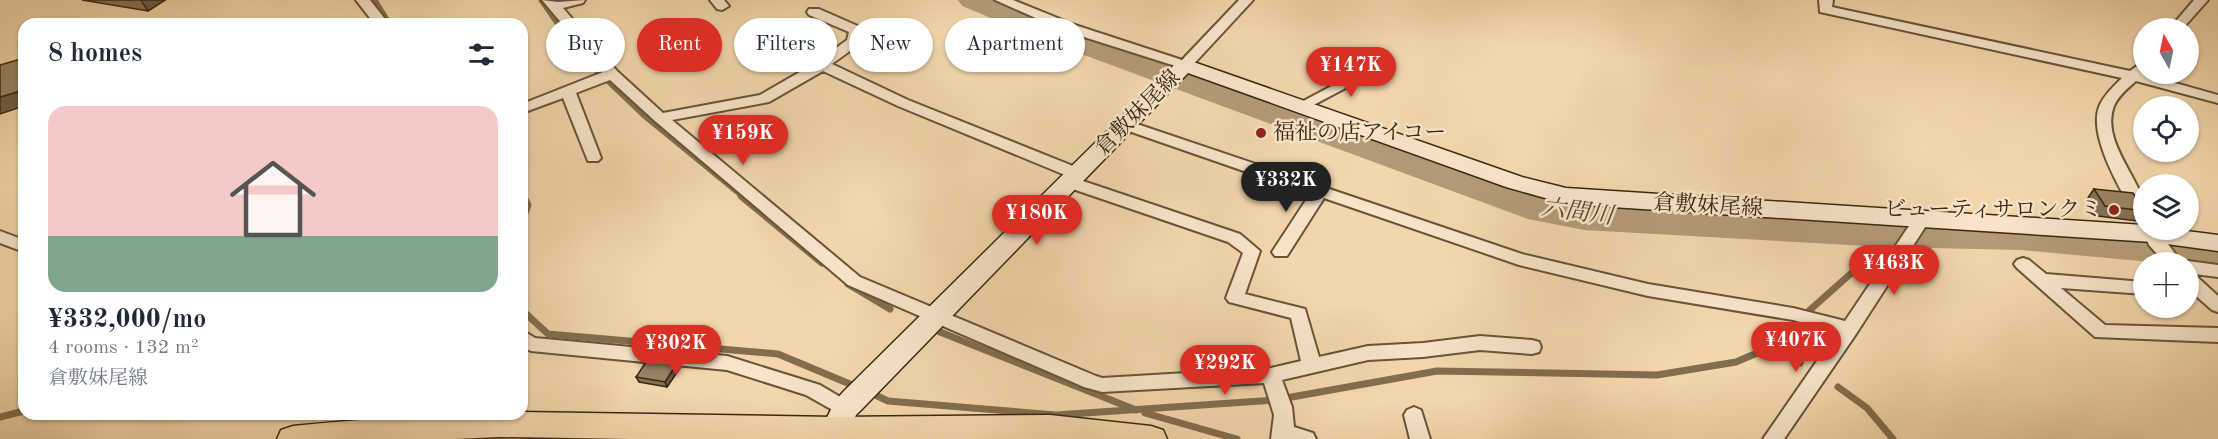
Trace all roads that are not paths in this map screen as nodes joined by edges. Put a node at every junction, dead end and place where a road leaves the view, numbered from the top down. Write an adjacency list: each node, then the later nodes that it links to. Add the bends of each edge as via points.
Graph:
1 (363, 0): 9 (street)
2 (578, 0): 7 (street)
3 (1002, 0): 16 (street)
4 (1246, 0): 16 (street)
5 (1826, 0): 15 (street, via 1826,9)
6 (2201, 0): 11 (street)
7 (552, 4): 20 (street)
8 (814, 12): 10 (street)
9 (377, 18)
10 (828, 18)
11 (2185, 18)
12 (837, 22): 13 (street, via 855,30 856,36)
13 (837, 54)
14 (1386, 61): 24 (street)
15 (2133, 70)
16 (1178, 71): 24 (main road, 倉敷妹尾線); 27 (main road, 倉敷妹尾線)
17 (810, 72): 26 (street, via 764,99)
18 (837, 72): 29 (street)
19 (2133, 76): 31 (street, via 2107,105 2103,122 2108,142)
20 (605, 77): 22 (street); 26 (street)
21 (2175, 84): 23 (street)
22 (568, 91): 25 (street); 28 (street)
23 (2218, 99)
24 (1301, 106): 32 (main road, 倉敷妹尾線, via 1514,182 1566,196)
25 (528, 107)
26 (660, 118): 46 (street, via 854,281)
27 (1125, 125): 29 (main road, 倉敷妹尾線); 30 (street)
28 (593, 158)
29 (1074, 178): 46 (main road, 倉敷妹尾線); 51 (street, via 1234,238 1252,251 1236,298 1299,314)
30 (1320, 191): 38 (street); 47 (street, via 1519,259 1648,290 1793,314)
31 (2133, 194)
32 (1921, 221): 33 (main road, 倉敷妹尾線); 47 (street)
33 (2133, 229)
34 (0, 237): 37 (street)
35 (2199, 239): 36 (main road, 倉敷妹尾線)
36 (2218, 243)
37 (18, 244)
38 (1281, 252)
39 (2023, 264): 42 (street)
40 (2199, 268): 41 (street)
41 (2218, 271)
42 (2042, 280): 43 (street); 48 (street, via 2102,332)
43 (2133, 287)
44 (2199, 294): 45 (street)
45 (2218, 306)
46 (936, 318): 52 (street, via 1102,385); 53 (main road, 倉敷妹尾線)
47 (1850, 329): 62 (street)
48 (2218, 335)
49 (528, 342): 53 (street, via 727,363 813,390)
50 (1532, 347): 51 (street, via 1480,342 1368,353)
51 (1312, 366): 52 (street)
52 (1272, 379): 57 (street, via 1282,404)
53 (845, 413): 55 (main road); 56 (main road)
54 (1414, 415): 61 (street)
55 (368, 428): 58 (main road)
56 (1049, 434): 59 (main road)
57 (1283, 435): 60 (street)
58 (293, 439)
59 (1150, 439)
60 (1306, 439)
61 (1420, 439)
62 (1773, 439)

